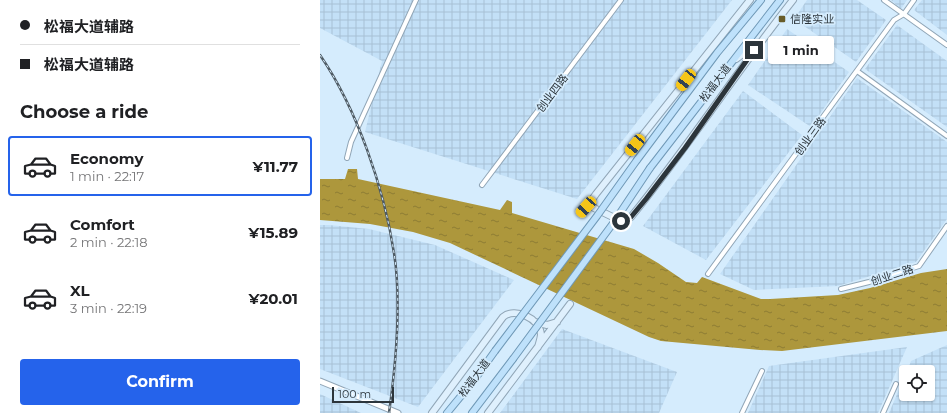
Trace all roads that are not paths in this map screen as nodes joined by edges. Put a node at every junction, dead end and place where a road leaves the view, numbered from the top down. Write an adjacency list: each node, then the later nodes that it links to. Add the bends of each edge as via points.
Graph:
1 (416, 0): 17 (street)
2 (621, 0): 18 (street, 创业四路)
3 (750, 0): 10 (main road)
4 (760, 0): 13 (main road, 松福大道)
5 (780, 0): 14 (main road, 松福大道)
6 (793, 0): 11 (main road)
7 (884, 0): 9 (street)
8 (914, 0): 9 (street, 创业三路)
9 (904, 14): 12 (street); 15 (street, 创业三路, via 894,20)
10 (732, 22): 13 (main road); 19 (main road)
11 (762, 39): 14 (main road); 19 (main road, via 685,148 631,217 621,221 594,208)
12 (947, 45)
13 (717, 53): 31 (main road, 松福大道, bridge)
14 (731, 62): 32 (main road, 松福大道, bridge, via 650,168 614,222)
15 (857, 71): 16 (street); 22 (street, 创业三路)
16 (947, 136)
17 (346, 158)
18 (482, 185)
19 (591, 201): 20 (street)
20 (580, 213)
21 (947, 226): 23 (street, 创业二路, via 919,266)
22 (708, 274)
23 (841, 288)
24 (570, 304): 26 (main road)
25 (532, 320): 26 (main road, via 542,325); 27 (main road, via 541,334); 34 (main road, via 515,312 503,317)
26 (557, 322): 27 (main road)
27 (538, 347): 37 (main road)
28 (762, 371): 38 (street)
29 (320, 381): 33 (street)
30 (896, 384): 39 (street)
31 (454, 405): 35 (main road, 松福大道); 36 (main road, 松福大道)
32 (473, 412)
33 (398, 413)
34 (432, 413)
35 (442, 413)
36 (447, 413)
37 (488, 413)
38 (742, 413)
39 (883, 413)

